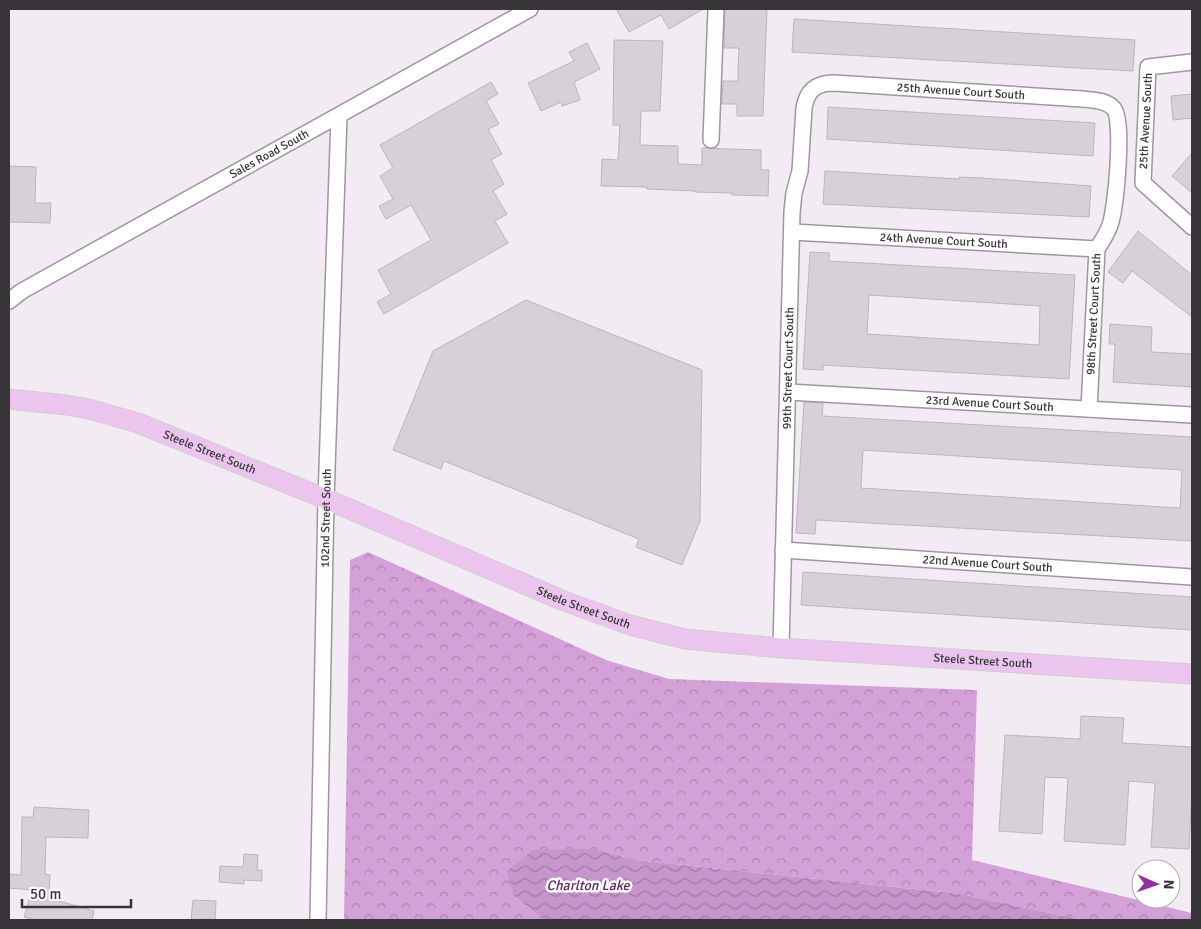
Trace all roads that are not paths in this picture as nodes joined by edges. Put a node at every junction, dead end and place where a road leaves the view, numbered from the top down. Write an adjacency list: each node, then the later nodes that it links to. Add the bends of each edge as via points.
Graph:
1 (530, 9): 6 (street, Sales Road South)
2 (716, 9): 7 (street)
3 (1192, 62): 8 (street, 25th Avenue South, via 1148,67 1143,183)
4 (811, 90): 5 (street, 25th Avenue Court South, via 820,84 834,83 1082,99); 9 (street, 99th Street Court South, via 804,108)
5 (1111, 106): 10 (street, 98th Street Court South, via 1118,118 1115,197 1110,226)
6 (339, 116): 11 (street, Sales Road South, via 22,291); 16 (street, 102nd Street South)
7 (711, 140)
8 (1192, 227)
9 (792, 232): 10 (street, 24th Avenue Court South); 12 (street, 99th Street Court South)
10 (1097, 249): 14 (street, 98th Street Court South)
11 (9, 302)
12 (788, 392): 14 (street, 23rd Avenue Court South); 17 (street, 99th Street Court South)
13 (9, 399): 16 (main road, Steele Street South, via 67,405 138,423)
14 (1089, 409): 15 (street, 23rd Avenue Court South)
15 (1192, 415)
16 (326, 499): 19 (main road, Steele Street South, via 564,601 630,625 685,639); 21 (street, 102nd Street South)
17 (783, 550): 18 (street, 22nd Avenue Court South); 19 (street, 99th Street Court South)
18 (1192, 577)
19 (781, 648): 20 (main road, Steele Street South)
20 (1192, 674)
21 (318, 920)

